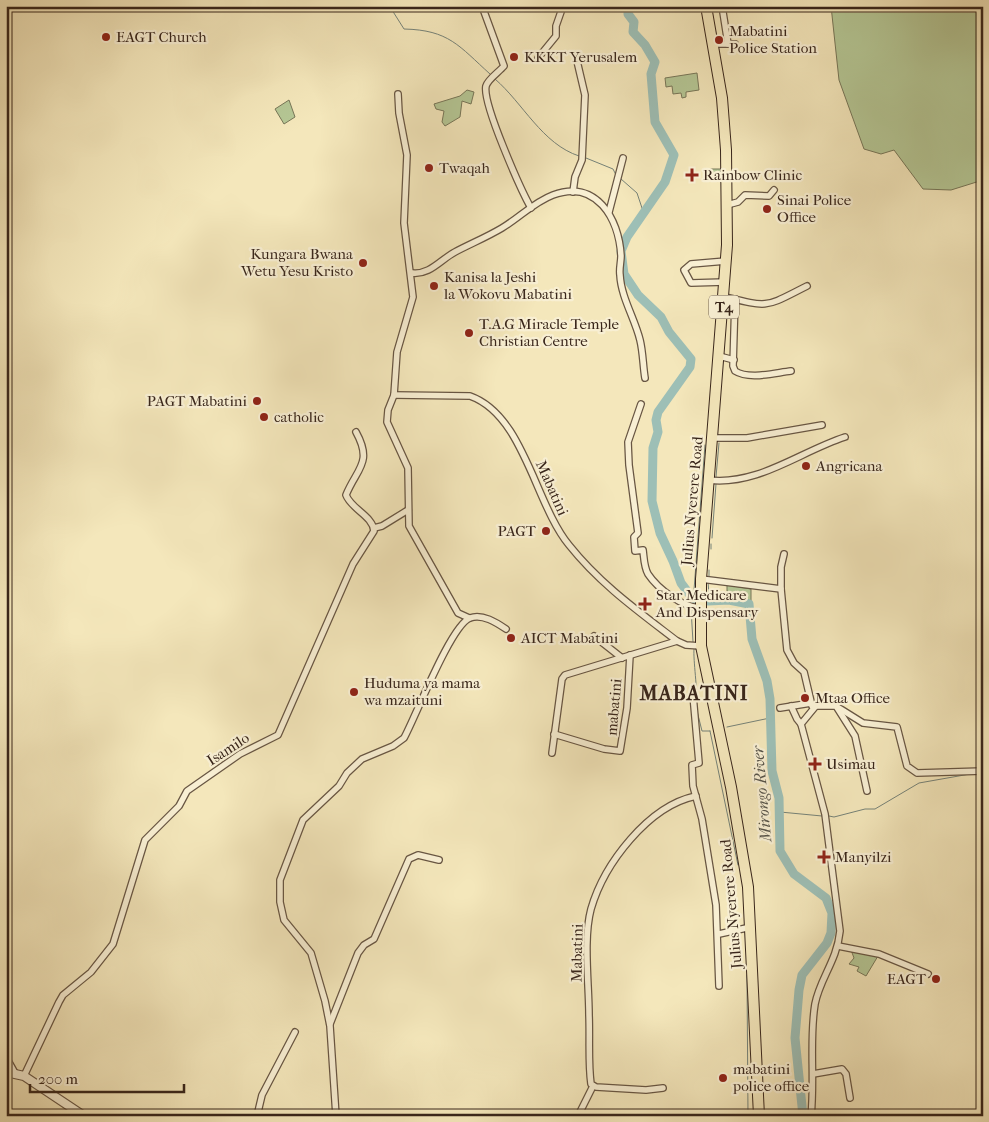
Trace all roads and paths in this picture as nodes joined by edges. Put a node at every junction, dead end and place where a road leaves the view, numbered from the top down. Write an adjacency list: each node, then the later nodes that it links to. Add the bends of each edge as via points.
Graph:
1 (482, 6): 15 (street, via 504,66 486,87 490,105 514,174)
2 (563, 6): 8 (street, via 556,36)
3 (706, 6): 5 (highway, Julius Nyerere Road / T4)
4 (722, 6): 6 (street)
5 (714, 44): 6 (street); 14 (highway, Julius Nyerere Road / T4, via 723,115)
6 (728, 44): 7 (street)
7 (735, 44)
8 (538, 58)
9 (577, 61): 13 (street, via 585,95 583,148)
10 (398, 94): 18 (street, via 408,162 404,223)
11 (623, 158): 16 (street)
12 (774, 190): 14 (street, via 769,196 745,195 738,202)
13 (572, 192): 15 (street, via 553,195); 16 (street, via 600,200)
14 (727, 205): 17 (highway, Julius Nyerere Road / T4)
15 (531, 208): 18 (street, via 423,273)
16 (609, 212): 25 (street, via 621,255 620,276 641,341)
17 (726, 261): 19 (highway, Julius Nyerere Road / T4); 19 (street, via 690,264 684,270 691,283)
18 (412, 273): 26 (street, via 414,297 397,352)
19 (726, 282): 21 (highway, Julius Nyerere Road / T4)
20 (807, 286): 21 (street, via 768,305)
21 (730, 298): 22 (highway, Julius Nyerere Road / T4); 23 (street)
22 (719, 356): 23 (street); 31 (highway, Julius Nyerere Road / T4)
23 (734, 360): 24 (street, via 735,371 742,375)
24 (791, 371)
25 (644, 378)
26 (394, 395): 33 (street, via 387,422 407,461); 42 (street, Mabatini, via 470,396 490,408 520,448 553,524 568,544 613,592)
27 (640, 404): 38 (street, via 628,442 638,533 634,537 635,551 643,550 645,567 651,578 678,601)
28 (822, 425): 31 (street, via 747,438)
29 (356, 432): 34 (street, via 365,455 346,495)
30 (844, 436): 32 (street, via 752,477)
31 (712, 438): 32 (highway, Julius Nyerere Road / T4)
32 (714, 481): 36 (highway, Julius Nyerere Road / T4)
33 (408, 510): 34 (street); 39 (street, via 409,526 419,548 458,613)
34 (374, 528): 69 (street, Isamilo, via 353,564 278,735 240,754 187,792 179,806 145,840 113,944 91,972 58,1002)
35 (784, 554): 37 (street)
36 (701, 579): 37 (street); 38 (highway, Julius Nyerere Road / T4)
37 (781, 589): 47 (street, via 787,650 804,672)
38 (694, 608): 43 (highway, Julius Nyerere Road / T4)
39 (469, 618): 40 (street, via 484,618); 63 (street, via 450,643 404,738 362,758 347,773 340,786 307,815 299,826 284,868 280,890 284,920 311,953)
40 (506, 629)
41 (594, 636): 45 (street)
42 (677, 641): 43 (street, Mabatini); 44 (street)
43 (701, 646): 58 (highway, Julius Nyerere Road / T4, via 743,850)
44 (630, 655): 45 (street); 52 (street, mabatini, via 627,708 620,751)
45 (622, 658): 52 (street, via 564,675)
46 (693, 695): 56 (street, via 700,754 699,763 692,765)
47 (813, 705): 48 (street); 50 (street); 51 (street)
48 (792, 706): 49 (street); 51 (street)
49 (780, 708)
50 (839, 708): 54 (street, via 864,724 897,727 907,766 917,773); 55 (street, via 855,736)
51 (801, 724): 60 (street, via 825,814 840,918)
52 (554, 734): 53 (street)
53 (552, 753)
54 (983, 770)
55 (867, 791)
56 (696, 796): 59 (street, via 710,862); 70 (street, Mabatini, via 641,827 610,868 591,910 588,936)
57 (438, 860): 63 (street, via 418,856 409,859 374,939 358,953)
58 (751, 927): 59 (street); 77 (highway, Julius Nyerere Road / T4)
59 (719, 934): 62 (street)
60 (838, 946): 61 (street, via 879,954); 68 (street, via 816,1001 812,1033)
61 (928, 974)
62 (719, 986)
63 (330, 1026): 75 (street)
64 (295, 1032): 74 (street, via 262,1095)
65 (6, 1057): 67 (street)
66 (6, 1072): 67 (street)
67 (15, 1072): 69 (street)
68 (813, 1074): 72 (street, via 842,1069 846,1074); 78 (street)
69 (24, 1076): 73 (street)
70 (593, 1086): 71 (street); 76 (street)
71 (663, 1088)
72 (850, 1098)
73 (84, 1116)
74 (257, 1116)
75 (336, 1116)
76 (578, 1116)
77 (759, 1116)
78 (811, 1116)

